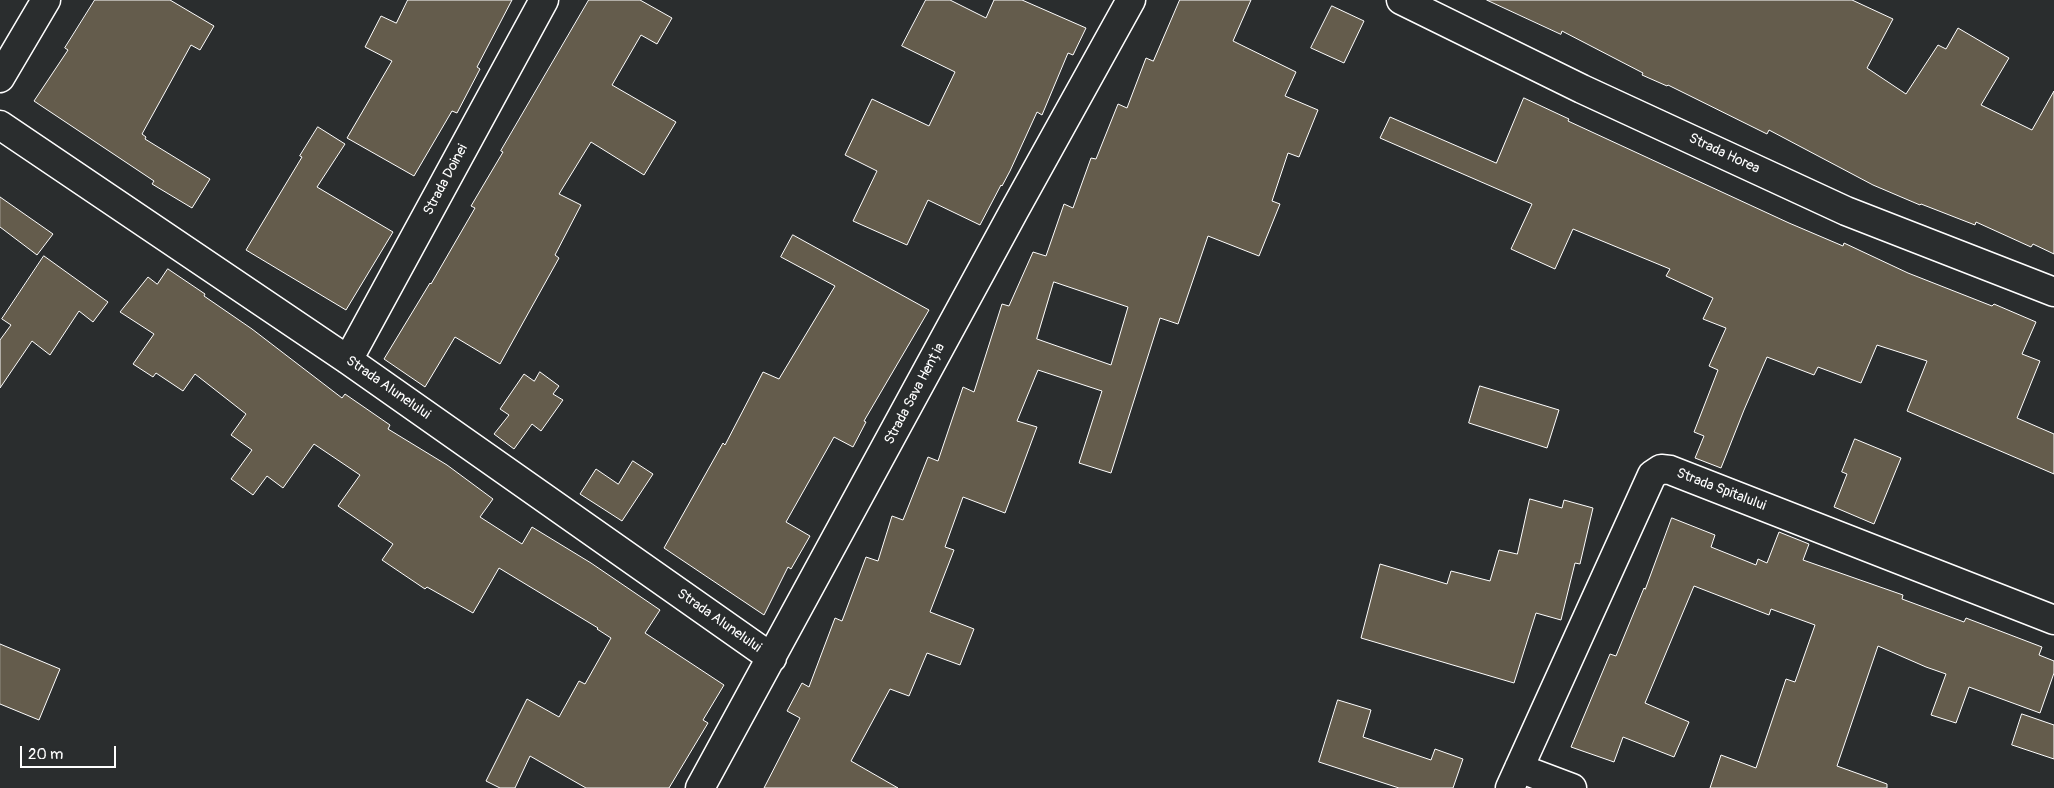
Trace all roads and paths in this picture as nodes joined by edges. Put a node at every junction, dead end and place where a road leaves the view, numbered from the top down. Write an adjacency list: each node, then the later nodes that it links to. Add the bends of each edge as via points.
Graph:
1 (46, 0): 5 (street)
2 (544, 0): 8 (street, Strada Doinei)
3 (1131, 0): 10 (street, Strada Sava Henția)
4 (1401, 0): 7 (street, Strada Horea, via 1582,89 1846,211)
5 (0, 78)
6 (0, 125): 8 (street, Strada Alunelului)
7 (2054, 292)
8 (348, 360): 10 (street, Strada Alunelului)
9 (2054, 620): 11 (street, Strada Spitalului, via 1670,470 1660,469 1652,475)
10 (772, 658): 12 (street, Strada Sava Henția)
11 (1514, 778): 13 (street)
12 (700, 788)
13 (1572, 788)

